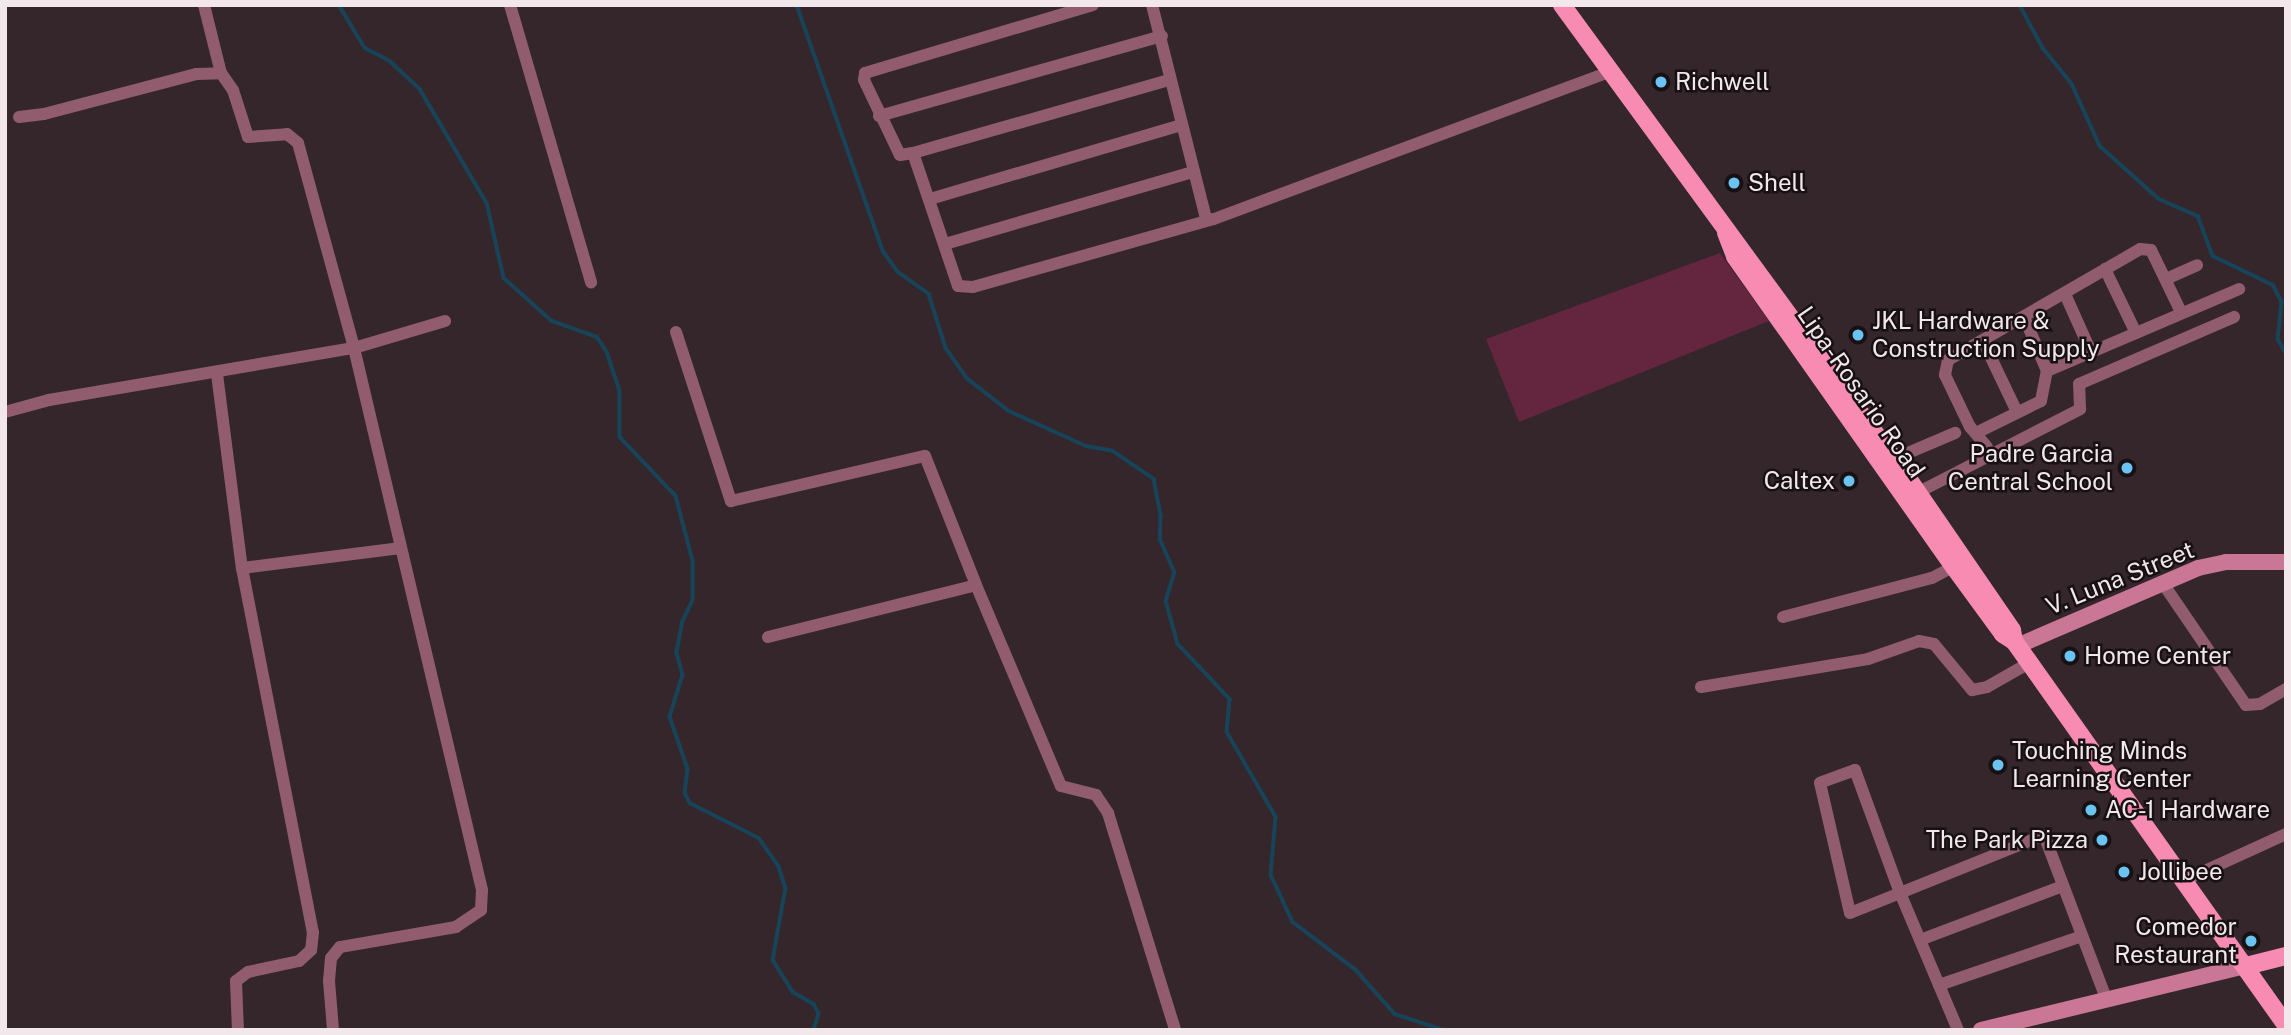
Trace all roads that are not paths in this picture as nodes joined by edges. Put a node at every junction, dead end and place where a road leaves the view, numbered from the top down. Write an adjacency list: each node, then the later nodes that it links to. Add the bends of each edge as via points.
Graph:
1 (204, 5): 8 (street)
2 (510, 5): 21 (street)
3 (1093, 5): 10 (street, via 871,69 864,80)
4 (1152, 5): 6 (street)
5 (1562, 5): 7 (main road, Lipa-Rosario Road)
6 (1162, 36): 9 (street); 10 (street)
7 (1609, 72): 16 (street, via 1383,159); 39 (main road, Lipa-Rosario Road, via 1726,233 1745,252)
8 (221, 73): 11 (street, via 197,74); 31 (street, via 233,90 248,137 288,134 298,143)
9 (1170, 80): 12 (street); 13 (street)
10 (879, 116): 13 (street, via 900,155)
11 (19, 117)
12 (1181, 125): 14 (street); 15 (street)
13 (913, 153): 15 (street)
14 (1193, 172): 16 (street); 17 (street)
15 (930, 199): 17 (street)
16 (1206, 218): 17 (street, via 966,288 958,286)
17 (945, 244)
18 (2197, 265): 20 (street)
19 (2105, 269): 20 (street, via 2147,248); 23 (street); 29 (street)
20 (2166, 279): 24 (street)
21 (591, 282)
22 (2239, 289): 24 (street)
23 (2064, 294): 26 (street); 32 (street)
24 (2181, 312): 29 (street)
25 (2234, 317): 40 (street, via 2079,384 2080,409)
26 (2025, 319): 30 (street); 33 (street)
27 (445, 321): 31 (street)
28 (676, 332): 46 (street, via 732,501 925,456)
29 (2136, 333): 32 (street)
30 (1983, 341): 36 (street); 37 (street, via 1948,360 1945,368)
31 (354, 348): 34 (street); 41 (street)
32 (2091, 352): 33 (street)
33 (2047, 371): 36 (street, via 2044,397)
34 (217, 374): 35 (street, via 49,400); 44 (street)
35 (5, 412)
36 (2017, 412): 37 (street)
37 (1974, 429): 38 (street); 39 (street)
38 (1987, 447)
39 (1888, 462): 40 (main road, Lipa-Rosario Road)
40 (1912, 495): 43 (main road, Lipa-Rosario Road)
41 (401, 548): 44 (street); 65 (street, via 482,890 481,909 456,927 340,947 331,958 329,981)
42 (2286, 562): 45 (street, V. Luna Street, via 2220,563)
43 (1958, 564): 47 (street, via 1931,578); 49 (main road, Lipa-Rosario Road, via 2003,634)
44 (242, 568): 64 (street, via 313,932 311,950 299,961 248,972 236,981)
45 (2162, 582): 49 (street, V. Luna Street); 52 (street, via 2246,705 2260,704)
46 (976, 585): 48 (street); 66 (street, via 1061,786 1096,795 1108,813)
47 (1783, 617)
48 (768, 637)
49 (2015, 644): 50 (main road, Lipa-Rosario Road)
50 (2029, 663): 51 (street, via 1987,687 1972,690 1934,644 1919,641 1868,659); 54 (main road, Lipa-Rosario Road)
51 (1701, 687)
52 (2286, 689)
53 (2286, 834): 54 (street)
54 (2185, 880): 60 (main road, Lipa-Rosario Road)
55 (2063, 886): 56 (street, via 2044,835); 57 (street); 58 (street)
56 (1900, 893): 56 (street, via 1855,770 1820,783 1850,913); 58 (street)
57 (2082, 936): 61 (street); 62 (street)
58 (1920, 940): 61 (street)
59 (2286, 956): 60 (main road)
60 (2246, 965): 62 (street); 63 (main road, Lipa-Rosario Road)
61 (1939, 985): 67 (street)
62 (2106, 998): 68 (street)
63 (2286, 1025)
64 (238, 1030)
65 (333, 1030)
66 (1175, 1030)
67 (1958, 1030)
68 (1981, 1030)

